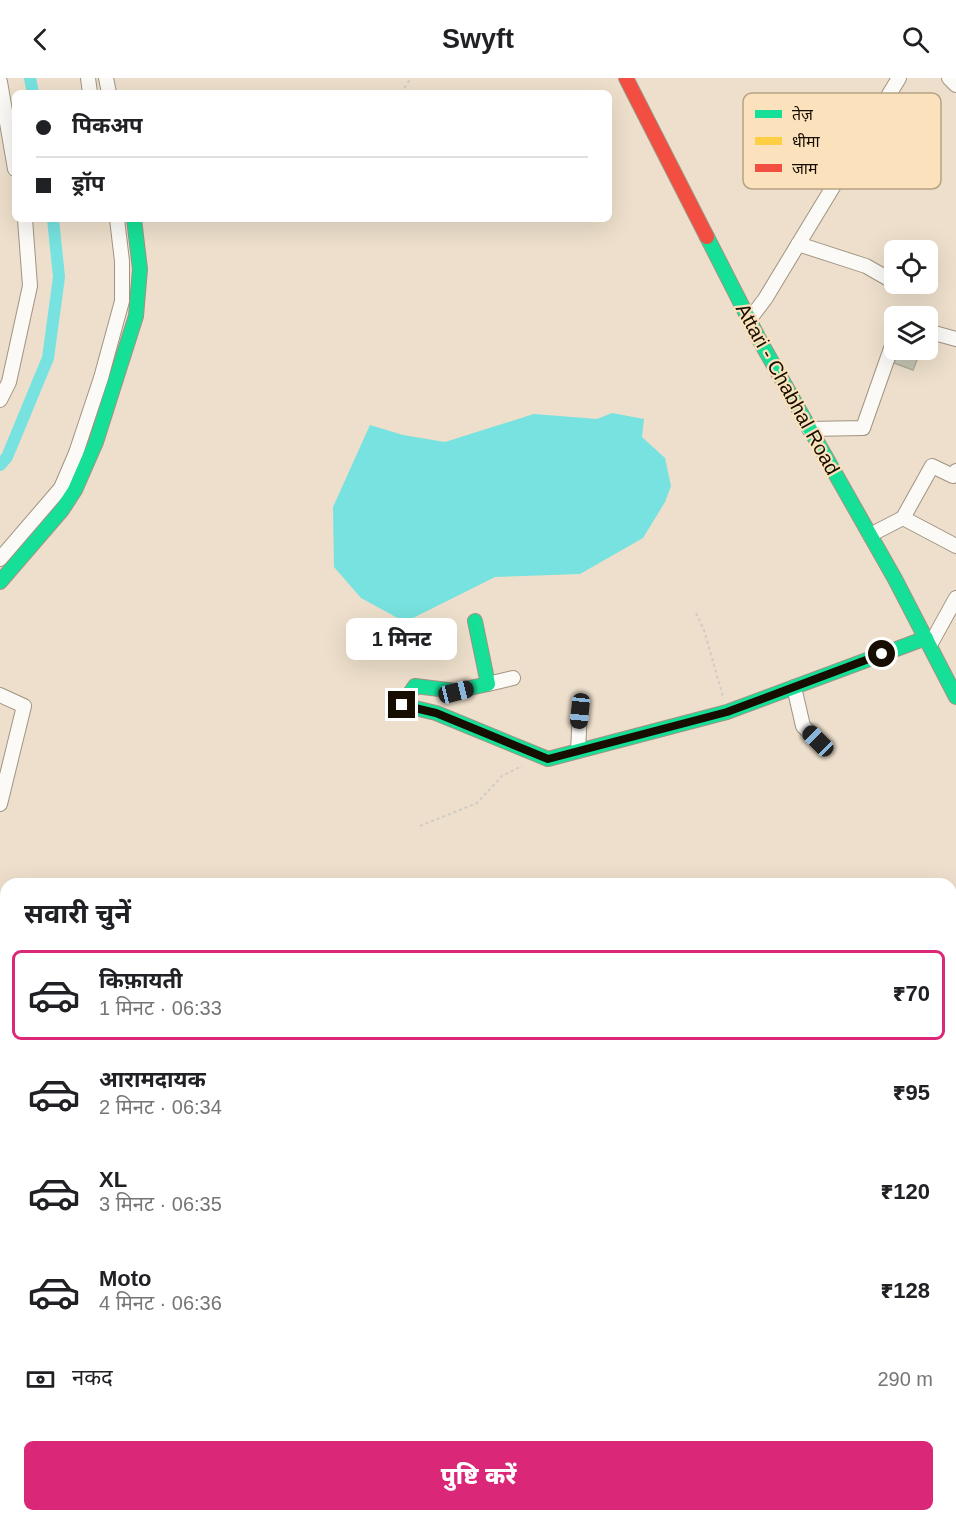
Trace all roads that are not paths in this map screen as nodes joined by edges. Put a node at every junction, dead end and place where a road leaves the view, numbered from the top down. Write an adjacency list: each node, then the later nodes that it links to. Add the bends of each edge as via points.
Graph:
1 (626, 78): 14 (street, Attari - Chabhal Road)
2 (899, 78): 6 (street)
3 (949, 78): 5 (street)
4 (0, 82): 7 (street)
5 (956, 85)
6 (890, 93)
7 (12, 152)
8 (831, 189): 12 (street)
9 (25, 222): 18 (street, via 30,286 9,382)
10 (117, 222): 24 (street, via 122,301 76,453 61,488)
11 (134, 222): 25 (street, via 140,269 136,316 96,442 62,510)
12 (798, 244): 13 (street, via 866,266); 14 (street)
13 (884, 276)
14 (749, 320): 19 (street, Attari - Chabhal Road)
15 (938, 334): 16 (street)
16 (956, 339)
17 (887, 360): 19 (street, via 863,428)
18 (0, 400)
19 (809, 429): 22 (street, Attari - Chabhal Road)
20 (956, 471): 21 (street, via 953,476 932,466)
21 (903, 518): 22 (street); 23 (street)
22 (870, 535): 28 (street, Attari - Chabhal Road)
23 (956, 546)
24 (0, 559)
25 (0, 582)
26 (956, 598): 28 (street)
27 (475, 621): 30 (street)
28 (928, 642): 31 (street); 33 (street, Attari - Chabhal Road)
29 (513, 678): 30 (street)
30 (488, 684): 36 (street, via 456,692 415,686 402,705 436,713 548,759)
31 (794, 687): 35 (street, via 803,726); 36 (street, via 727,712)
32 (0, 695): 37 (street, via 24,706)
33 (956, 697)
34 (580, 711): 36 (street)
35 (818, 741)
36 (578, 752)
37 (0, 804)

